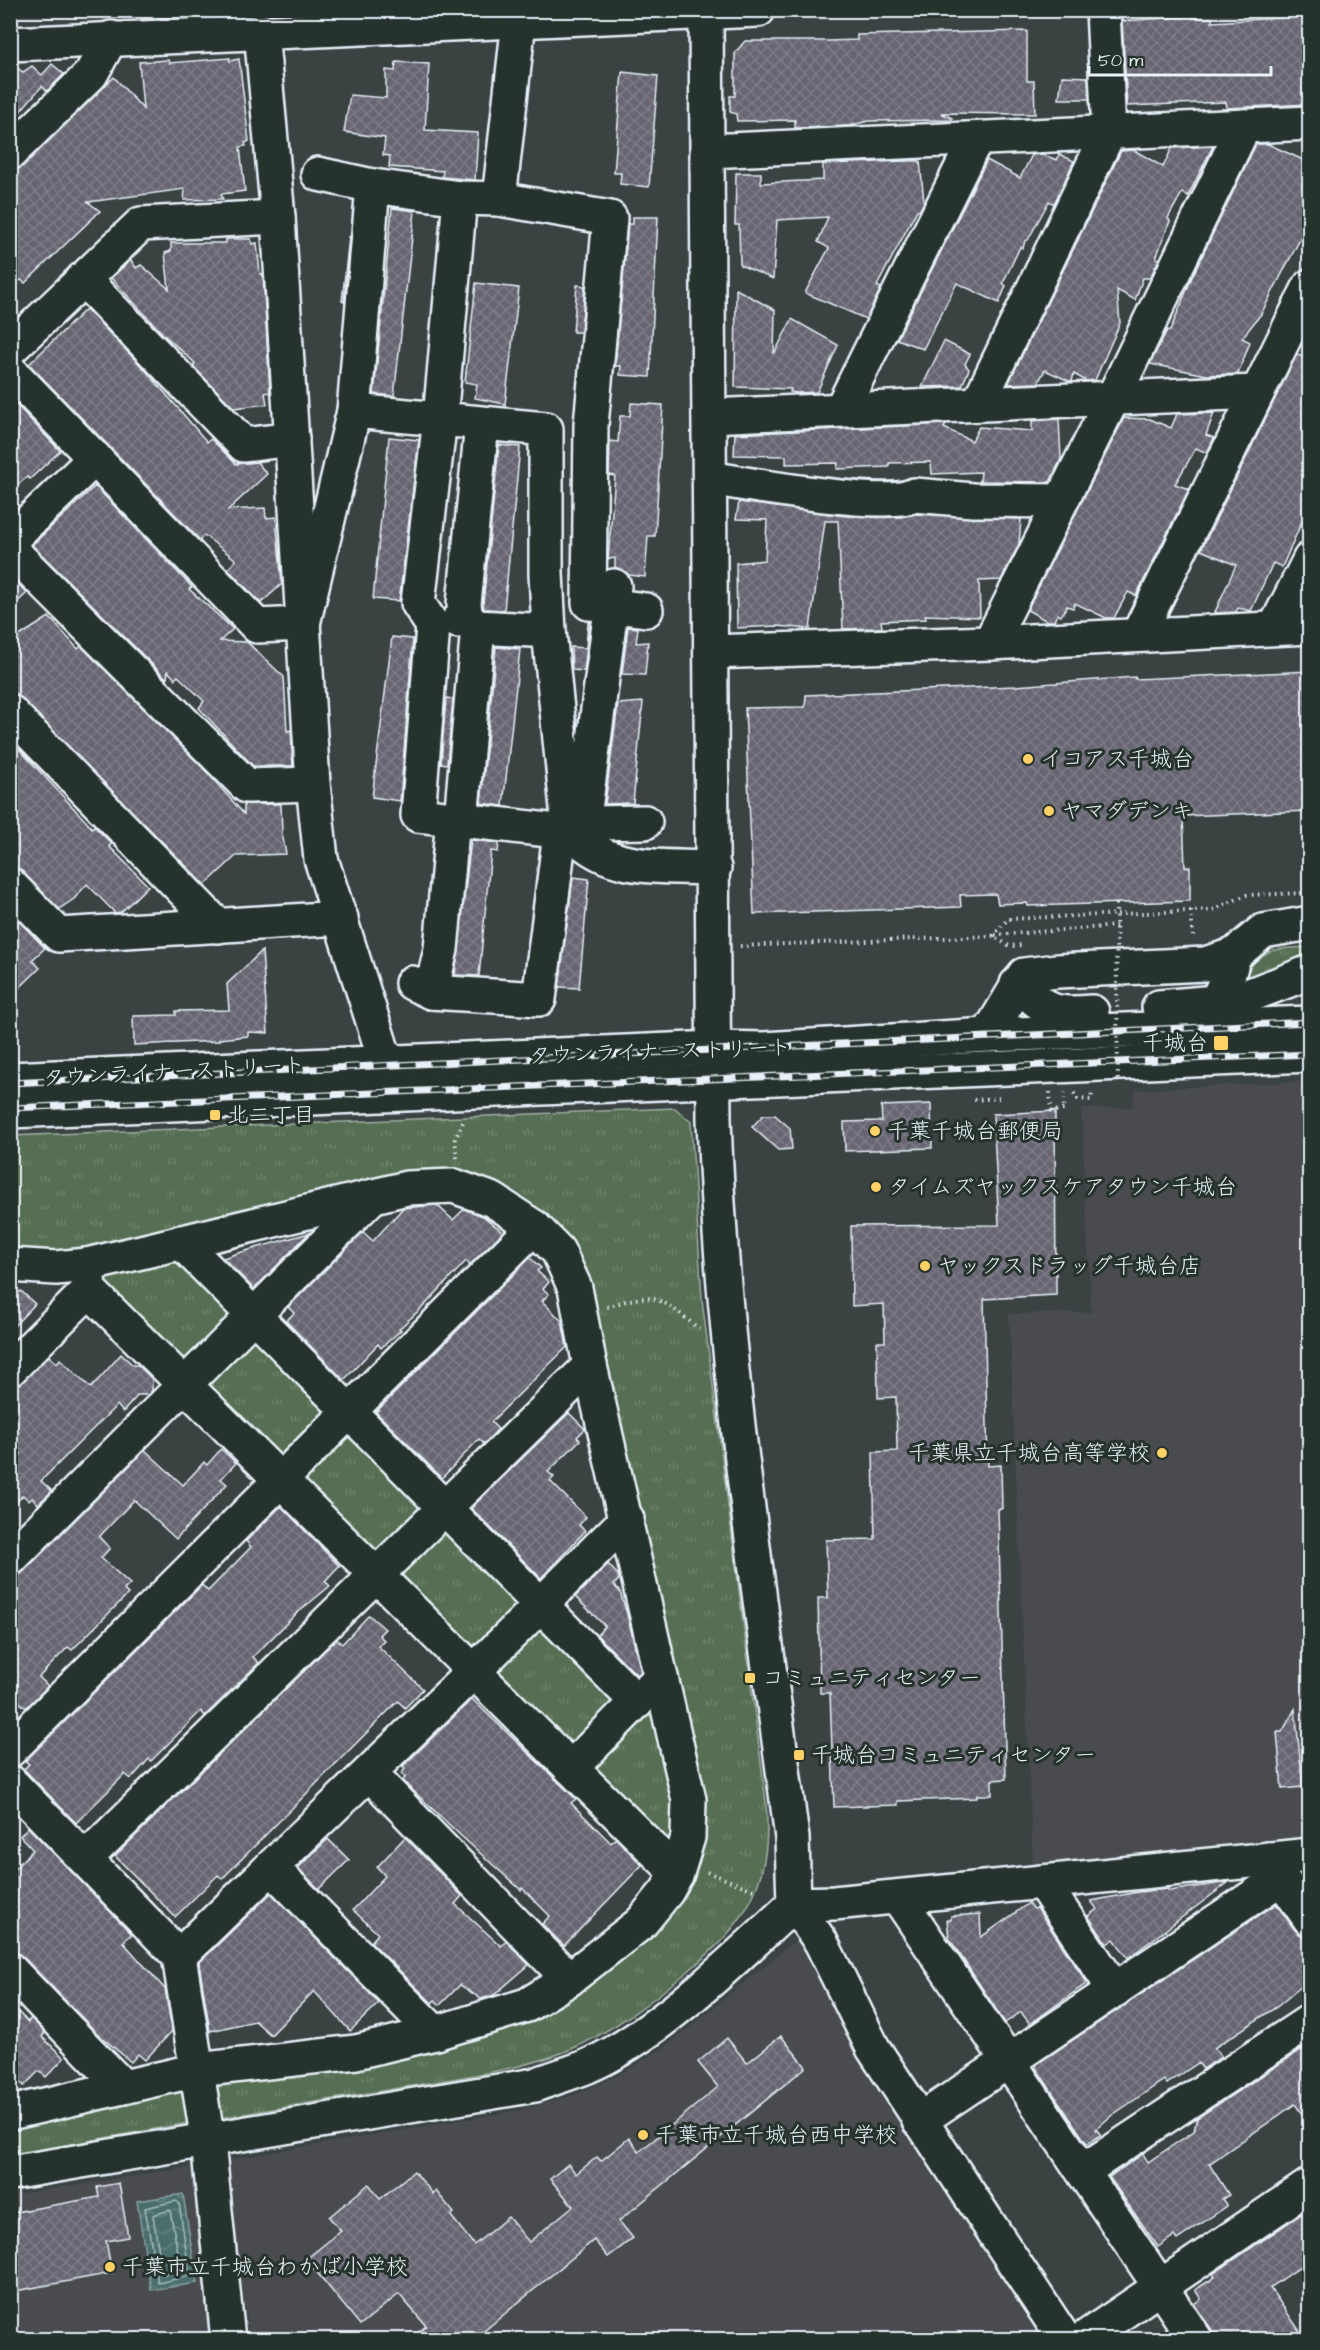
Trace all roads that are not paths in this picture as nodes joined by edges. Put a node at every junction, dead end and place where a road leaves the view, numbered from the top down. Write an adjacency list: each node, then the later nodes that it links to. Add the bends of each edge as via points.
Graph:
1 (758, 10): 3 (street)
2 (1102, 10): 10 (street)
3 (706, 14): 4 (street); 12 (street)
4 (519, 21): 6 (street); 17 (street)
5 (124, 28): 6 (street); 7 (street); 13 (street, via 91,74)
6 (261, 31): 18 (street)
7 (10, 44)
8 (1310, 123): 9 (street)
9 (1244, 126): 10 (street); 24 (street)
10 (1109, 132): 11 (street); 25 (street)
11 (976, 139): 12 (street); 26 (street)
12 (708, 151): 28 (street)
13 (10, 153)
14 (318, 174): 15 (street)
15 (373, 186): 16 (street); 27 (street)
16 (460, 198): 17 (street); 29 (street)
17 (499, 199): 38 (street, via 610,218 591,425)
18 (278, 217): 19 (street, via 141,224); 31 (street)
19 (83, 279): 21 (street); 31 (street, via 244,445)
20 (1310, 286): 23 (street)
21 (10, 349)
22 (10, 371): 32 (street)
23 (1256, 392): 24 (street); 46 (street)
24 (1113, 398): 25 (street); 34 (street)
25 (978, 404): 26 (street)
26 (842, 408): 28 (street)
27 (354, 411): 29 (street); 42 (street)
28 (709, 416): 33 (street)
29 (440, 419): 30 (street); 43 (street, via 418,603)
30 (482, 424): 40 (street, via 546,429); 41 (street, via 464,604)
31 (292, 439): 42 (street)
32 (94, 458): 35 (street); 42 (street, via 258,626)
33 (710, 478): 34 (street, via 781,490 879,499 906,499 914,495 973,501); 48 (street)
34 (1060, 501): 47 (street)
35 (10, 540)
36 (10, 549): 50 (street, via 248,786)
37 (1310, 559): 45 (street)
38 (605, 598): 39 (street); 40 (street); 53 (street)
39 (646, 610)
40 (548, 615): 41 (street); 53 (street)
41 (472, 623): 43 (street); 51 (street)
42 (303, 624): 50 (street)
43 (433, 626): 51 (street, via 418,815)
44 (1310, 627): 45 (street)
45 (1275, 628): 46 (street)
46 (1138, 635): 47 (street)
47 (990, 643): 48 (street)
48 (711, 652): 54 (street)
49 (14, 722): 58 (street)
50 (313, 784): 56 (street, via 321,859)
51 (457, 820): 53 (street); 53 (street, via 441,949 422,987 539,999 559,841)
52 (645, 822): 53 (street)
53 (573, 828): 54 (street, via 581,843 620,864)
54 (714, 868): 67 (street)
55 (10, 885): 58 (street, via 59,935)
56 (341, 918): 58 (street); 66 (street)
57 (1310, 923): 59 (street, via 1263,931)
58 (218, 926)
59 (1234, 955): 61 (street, via 1205,964 1046,972 1024,975); 62 (street)
60 (1310, 972): 62 (street, via 1245,997)
61 (1017, 984): 62 (street, via 1044,1008 1063,1015); 64 (street)
62 (1216, 1002)
63 (1310, 1023): 64 (street, タウンライナーストリート)
64 (988, 1035): 67 (street, タウンライナーストリート, via 764,1049)
65 (1310, 1054): 67 (street, タウンライナーストリート)
66 (386, 1062): 67 (street, タウンライナーストリート); 68 (street, タウンライナーストリート)
67 (715, 1063): 69 (street, タウンライナーストリート); 100 (street, via 717,1226 792,1838)
68 (10, 1079)
69 (10, 1111)
70 (372, 1197): 71 (street, via 407,1188 454,1186 493,1200); 72 (street); 75 (street)
71 (534, 1227): 76 (street, via 558,1251 575,1288); 79 (street)
72 (181, 1242): 74 (street); 75 (street)
73 (10, 1264): 74 (street, via 56,1268)
74 (88, 1278): 77 (street); 78 (street)
75 (254, 1316): 78 (street); 79 (street)
76 (590, 1366): 81 (street); 82 (street)
77 (10, 1369)
78 (184, 1386): 80 (street); 83 (street)
79 (349, 1412): 80 (street); 81 (street)
80 (280, 1480): 84 (street); 89 (street)
81 (444, 1508): 84 (street); 85 (street)
82 (627, 1519): 85 (street); 87 (street)
83 (10, 1559)
84 (376, 1575): 86 (street); 94 (street)
85 (541, 1605): 86 (street); 88 (street)
86 (474, 1671): 90 (street); 91 (street)
87 (663, 1676): 88 (street); 97 (street, via 689,1800)
88 (637, 1702): 90 (street)
89 (10, 1750)
90 (571, 1768): 97 (street)
91 (369, 1773): 95 (street); 104 (street)
92 (10, 1782): 94 (street)
93 (1310, 1855): 96 (street)
94 (85, 1859): 102 (street)
95 (271, 1867): 102 (street); 107 (street)
96 (1275, 1869): 98 (street); 101 (street); 105 (street)
97 (691, 1872): 104 (street, via 667,1891 641,1923)
98 (1042, 1882): 99 (street); 105 (street)
99 (898, 1896): 100 (street); 108 (street)
100 (794, 1904): 112 (street, via 821,1942 873,2048); 113 (street, via 636,2039 588,2066 535,2085)
101 (1310, 1919)
102 (179, 1956): 109 (street)
103 (10, 1970): 110 (street)
104 (569, 1979): 107 (street, via 527,2005)
105 (1115, 1990): 108 (street)
106 (1310, 2021): 114 (street)
107 (435, 2033): 109 (street, via 356,2052)
108 (1009, 2061): 112 (street); 114 (street)
109 (197, 2070): 110 (street); 113 (street)
110 (123, 2087): 111 (street)
111 (10, 2113)
112 (919, 2121): 119 (street)
113 (208, 2142): 115 (street); 118 (street)
114 (1083, 2171): 117 (street)
115 (10, 2174)
116 (1310, 2185): 117 (street)
117 (1161, 2286): 120 (street); 121 (street)
118 (228, 2340)
119 (1065, 2340)
120 (1082, 2340)
121 (1197, 2340)

